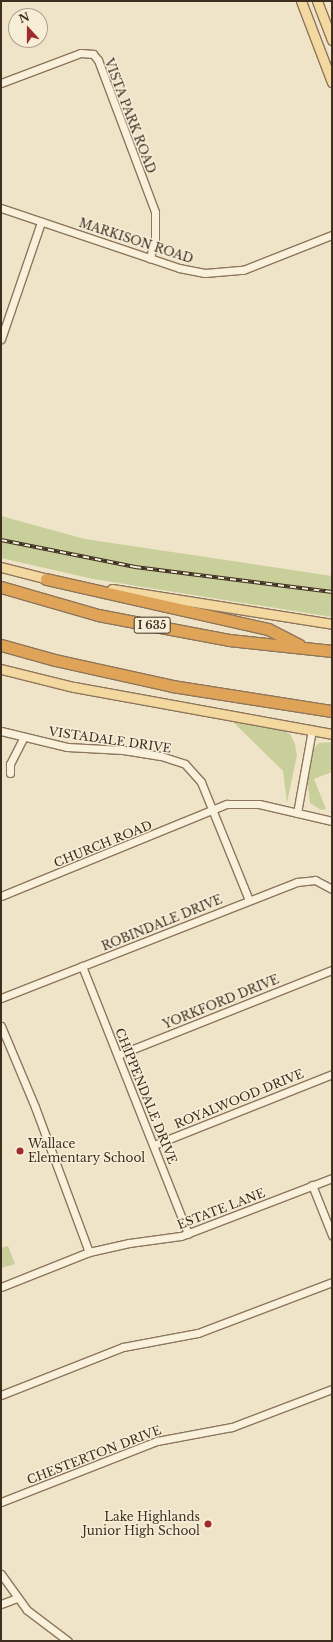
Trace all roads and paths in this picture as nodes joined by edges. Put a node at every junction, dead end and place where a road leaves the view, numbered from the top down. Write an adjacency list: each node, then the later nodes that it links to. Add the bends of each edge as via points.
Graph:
1 (301, 1): 4 (main road)
2 (317, 1): 3 (main road)
3 (332, 40)
4 (328, 61): 5 (main road)
5 (332, 82)
6 (1, 83): 10 (street, VISTA PARK ROAD, via 81,53 93,54 98,60 154,212 155,239)
7 (1, 208): 8 (street, MARKISON ROAD)
8 (41, 222): 10 (street, MARKISON ROAD); 11 (street)
9 (332, 235): 10 (street, MARKISON ROAD, via 230,273 205,273)
10 (150, 258)
11 (1, 339)
12 (1, 567): 13 (main road)
13 (46, 579): 15 (main road); 17 (highway, via 218,620 268,629)
14 (1, 587): 17 (highway, I 635, via 134,622 229,640)
15 (332, 624)
16 (1, 645): 20 (highway, via 172,686)
17 (307, 648): 18 (highway, I 635)
18 (332, 651)
19 (1, 669): 21 (main road, via 74,687)
20 (332, 711)
21 (312, 730): 23 (main road); 27 (street)
22 (1, 731): 24 (street, VISTADALE DRIVE)
23 (332, 734)
24 (24, 737): 25 (street, via 10,764); 26 (street, VISTADALE DRIVE, via 75,748 123,750 172,758 186,764 194,772)
25 (10, 773)
26 (212, 808): 27 (street, CHURCH ROAD, via 249,803); 30 (street, CHURCH ROAD, via 149,837); 31 (street, VISTADALE DRIVE)
27 (297, 813): 28 (street, CHURCH ROAD)
28 (332, 821)
29 (332, 889): 31 (street, ROBINDALE DRIVE, via 322,882 305,880)
30 (1, 896)
31 (249, 900): 32 (street, ROBINDALE DRIVE)
32 (82, 966): 34 (street, ROBINDALE DRIVE); 36 (street, CHIPPENDALE DRIVE)
33 (332, 970): 36 (street, YORKFORD DRIVE)
34 (1, 998)
35 (1, 1026): 43 (street, via 35,1107)
36 (118, 1055): 38 (street, CHIPPENDALE DRIVE)
37 (332, 1074): 38 (street, ROYALWOOD DRIVE)
38 (154, 1145): 41 (street, CHIPPENDALE DRIVE)
39 (332, 1178): 40 (street, ESTATE LANE)
40 (312, 1185): 41 (street, ESTATE LANE); 42 (street)
41 (188, 1234): 43 (street, ESTATE LANE)
42 (332, 1235)
43 (89, 1252): 45 (street, ESTATE LANE)
44 (332, 1282): 47 (street, via 198,1333 123,1347)
45 (1, 1287)
46 (332, 1389): 48 (street, CHESTERTON DRIVE, via 232,1427 157,1441)
47 (1, 1395)
48 (1, 1502)
49 (1, 1574): 50 (street)
50 (17, 1598): 51 (street); 52 (street, via 40,1621)
51 (1, 1604)
52 (68, 1641)

